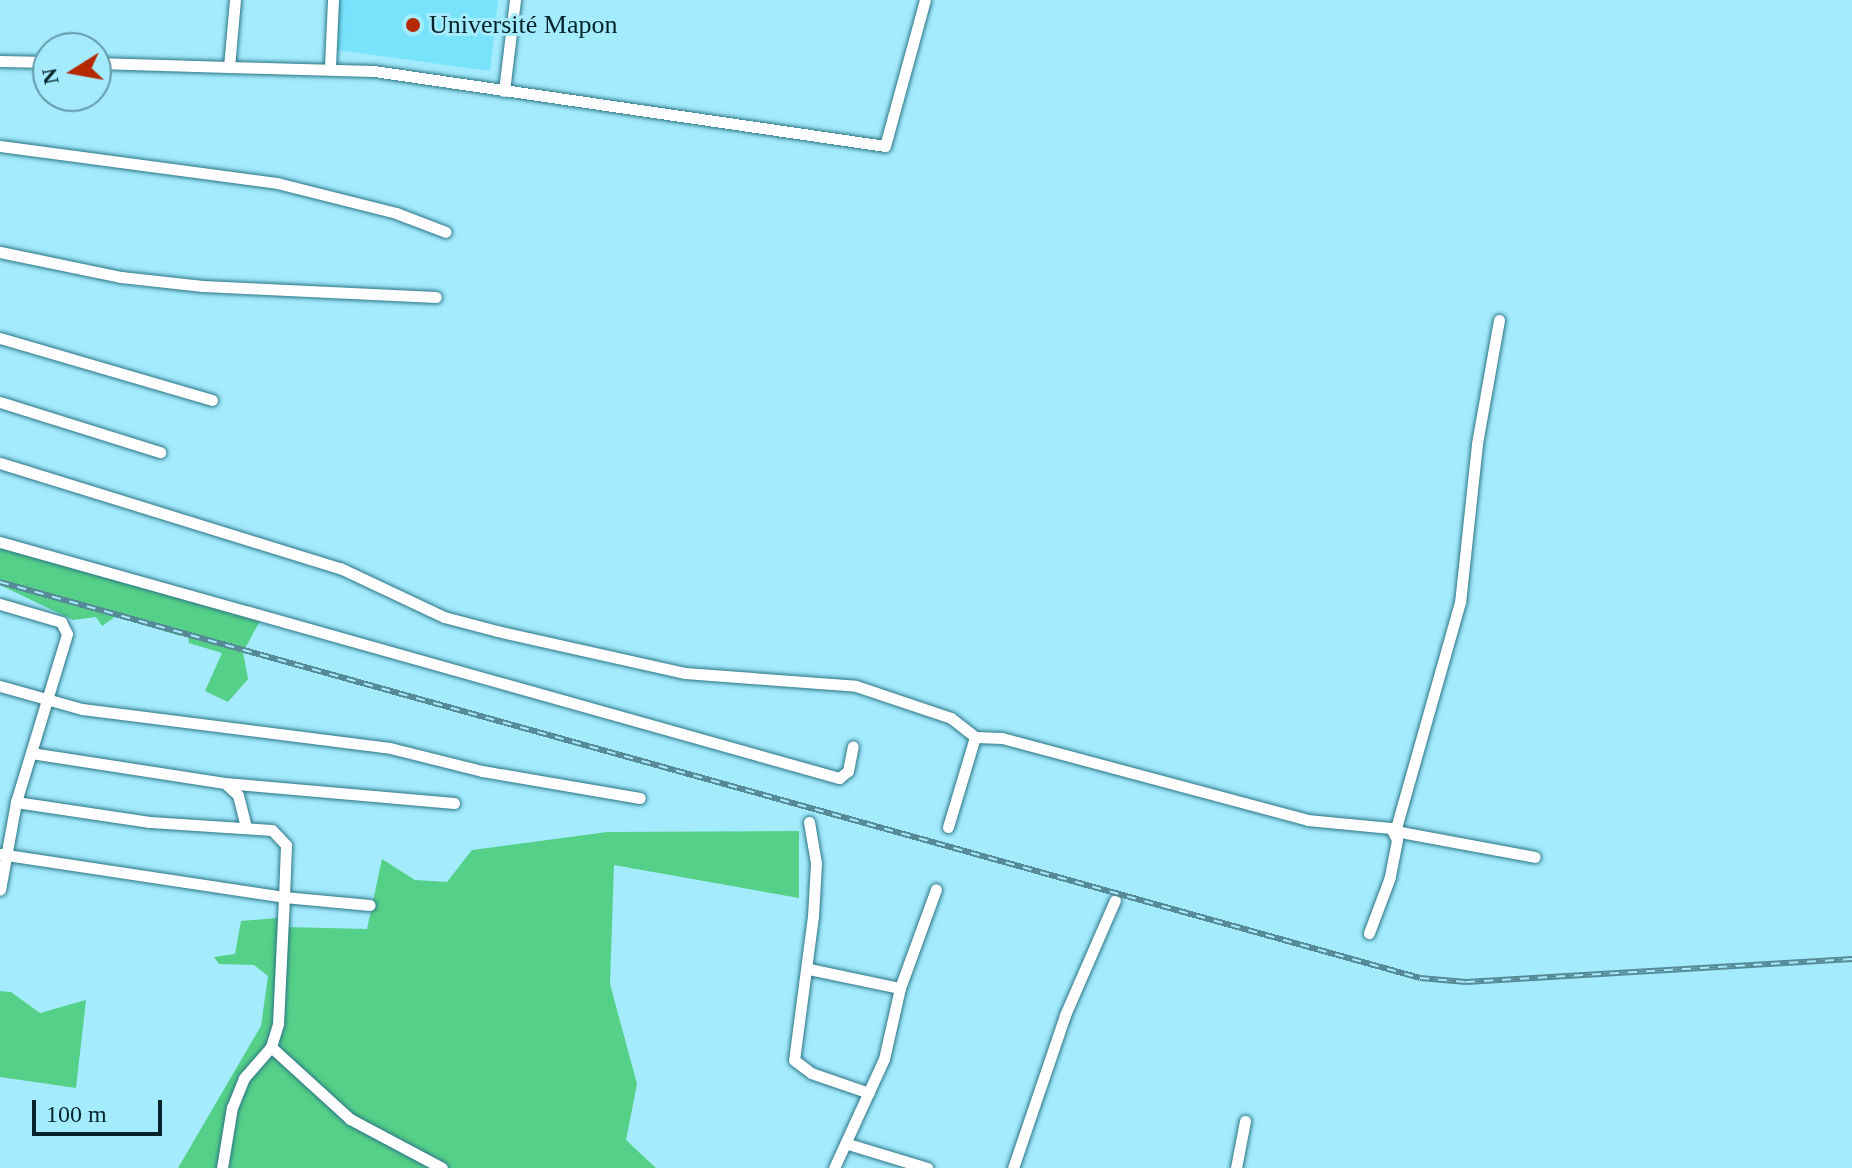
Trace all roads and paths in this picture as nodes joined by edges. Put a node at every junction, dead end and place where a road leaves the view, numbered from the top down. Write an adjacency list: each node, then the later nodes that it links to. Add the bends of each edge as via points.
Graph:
1 (235, 0): 9 (street)
2 (333, 0): 8 (street)
3 (515, 0): 10 (street)
4 (925, 0): 10 (street, via 885,146)
5 (0, 61): 6 (street)
6 (32, 62)
7 (112, 63): 9 (street)
8 (330, 66): 9 (street); 10 (street)
9 (229, 67)
10 (504, 91)
11 (0, 146): 12 (street, via 277,183)
12 (446, 232)
13 (0, 252): 14 (street, via 121,277 203,286)
14 (436, 297)
15 (1499, 320): 35 (street, via 1477,444 1460,602)
16 (0, 338): 17 (street)
17 (212, 400)
18 (0, 402): 19 (street)
19 (160, 452)
20 (0, 463): 25 (street, via 340,568 444,617 685,673 868,688 951,718)
21 (0, 542): 26 (street, via 839,778 848,771)
22 (0, 604): 24 (street, via 67,626)
23 (0, 686): 24 (street)
24 (47, 701): 27 (street); 29 (street, via 385,747 470,769)
25 (975, 737): 34 (street); 35 (street, via 1002,738 1307,820)
26 (853, 746)
27 (31, 753): 28 (street); 30 (street)
28 (225, 783): 31 (street); 33 (street, via 238,795)
29 (640, 798)
30 (16, 802): 33 (street, via 150,822); 36 (street)
31 (454, 803)
32 (809, 822): 44 (street, via 816,863)
33 (246, 827): 40 (street, via 272,830 284,841)
34 (948, 827)
35 (1395, 831): 37 (street); 43 (street, via 1390,877)
36 (2, 854): 39 (street); 40 (street)
37 (1535, 857)
38 (936, 889): 45 (street)
39 (0, 890)
40 (284, 897): 42 (street); 46 (street, via 278,1024)
41 (1115, 900): 54 (street, via 1065,1015)
42 (370, 905)
43 (1369, 933)
44 (809, 969): 45 (street); 47 (street, via 795,1063)
45 (900, 988): 47 (street, via 884,1059)
46 (271, 1047): 50 (street, via 244,1078 232,1107); 51 (street, via 350,1119)
47 (869, 1093): 49 (street)
48 (1245, 1121): 55 (street)
49 (848, 1144): 52 (street); 53 (street)
50 (222, 1168)
51 (442, 1168)
52 (834, 1168)
53 (927, 1168)
54 (1013, 1168)
55 (1236, 1168)

